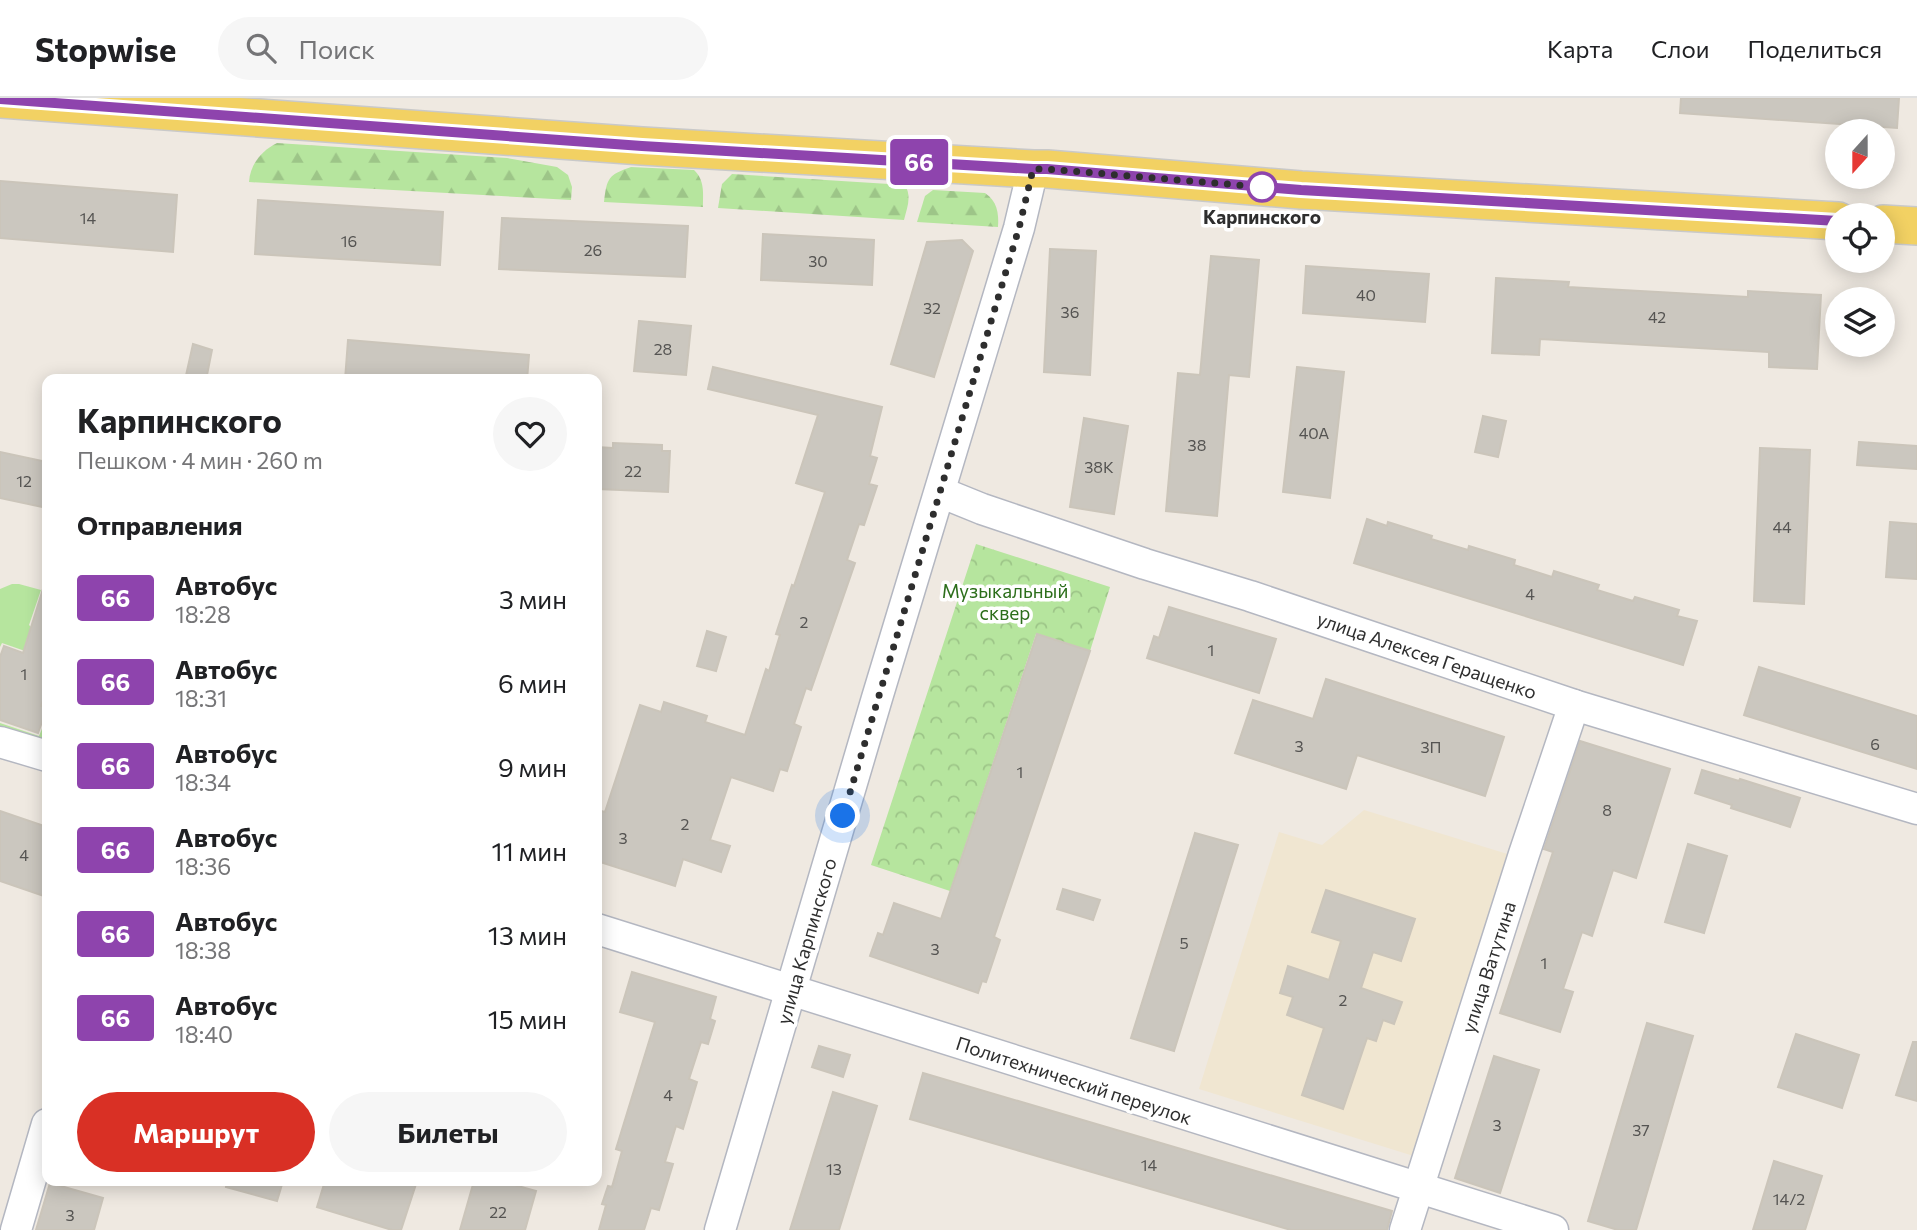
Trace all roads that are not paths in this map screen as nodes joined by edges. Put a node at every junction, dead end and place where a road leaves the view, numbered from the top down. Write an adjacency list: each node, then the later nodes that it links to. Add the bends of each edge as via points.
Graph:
1 (0, 99): 2 (main road)
2 (106, 102): 3 (main road, via 642,146)
3 (1033, 169): 4 (main road, via 1301,190); 7 (street, улица Карпинского)
4 (1825, 220)
5 (1895, 225): 6 (main road)
6 (1917, 226)
7 (940, 492): 8 (street, улица Алексея Геращенко); 13 (street, улица Карпинского)
8 (1574, 705): 11 (street, улица Алексея Геращенко); 15 (street, улица Ватутина)
9 (0, 742): 10 (street)
10 (42, 755)
11 (1917, 809)
12 (602, 931): 13 (street, Политехнический переулок)
13 (792, 991): 15 (street, Политехнический переулок); 17 (street, улица Карпинского)
14 (42, 1141): 16 (street)
15 (1417, 1188): 18 (street, улица Ватутина); 19 (street, Политехнический переулок)
16 (16, 1230)
17 (720, 1230)
18 (1405, 1230)
19 (1553, 1230)

